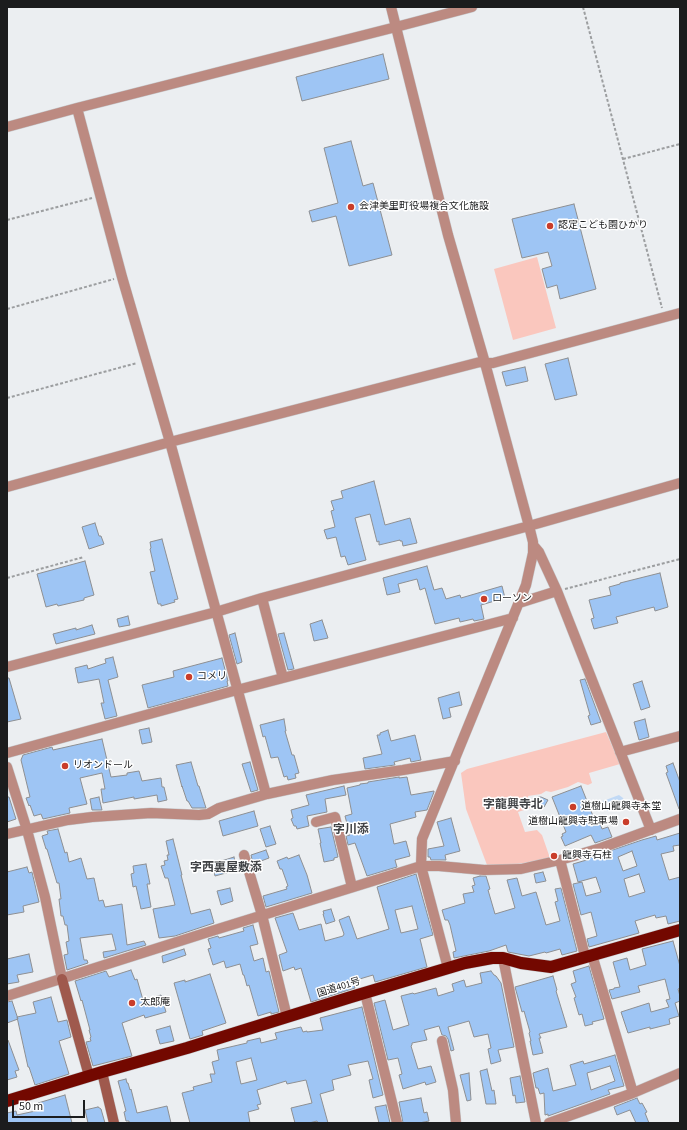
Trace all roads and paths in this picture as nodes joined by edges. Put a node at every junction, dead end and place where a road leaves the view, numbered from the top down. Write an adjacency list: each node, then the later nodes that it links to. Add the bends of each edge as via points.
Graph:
1 (391, 7): 4 (street)
2 (472, 7): 4 (street)
3 (583, 7): 8 (path)
4 (396, 27): 5 (street); 16 (street, via 448,236)
5 (77, 108): 6 (street); 9 (street)
6 (7, 127)
7 (680, 144): 8 (path)
8 (623, 159): 14 (path)
9 (100, 195): 10 (path); 11 (street)
10 (7, 220)
11 (122, 276): 12 (path); 15 (street)
12 (7, 309)
13 (680, 314): 14 (street)
14 (664, 318): 16 (street)
15 (147, 360): 17 (path); 18 (street)
16 (485, 363): 18 (street, via 480,362); 21 (street)
17 (7, 398)
18 (170, 442): 20 (street); 29 (street)
19 (680, 483): 21 (street)
20 (7, 487)
21 (529, 526): 22 (street); 27 (street)
22 (533, 546): 26 (street, via 539,552); 28 (street, via 530,569)
23 (84, 557): 25 (path)
24 (680, 559): 26 (path)
25 (7, 578)
26 (557, 591): 28 (street); 35 (street)
27 (262, 598): 29 (street); 32 (street)
28 (519, 603): 30 (street)
29 (216, 612): 31 (street); 33 (street)
30 (513, 618): 32 (street); 37 (street)
31 (7, 667)
32 (283, 678): 33 (street)
33 (237, 690): 36 (street); 39 (street)
34 (680, 736): 35 (street)
35 (620, 752): 43 (street)
36 (7, 753)
37 (455, 761): 39 (street, via 333,780); 47 (street, via 422,839)
38 (7, 767): 42 (street)
39 (266, 794): 42 (street, via 219,808 208,814 151,813 92,817)
40 (680, 819): 43 (street)
41 (316, 822): 48 (street, via 335,817)
42 (26, 830): 44 (street); 54 (street, via 45,896)
43 (651, 830): 46 (street)
44 (7, 834)
45 (244, 855): 49 (street)
46 (560, 860): 47 (street, via 506,870); 51 (street)
47 (420, 866): 48 (street); 53 (street)
48 (352, 887): 49 (street)
49 (262, 916): 54 (street); 57 (street)
50 (680, 930): 51 (highway, 国道401号)
51 (588, 956): 52 (highway, 国道401号, via 551,967); 62 (street)
52 (503, 958): 53 (highway, 国道401号); 67 (street)
53 (448, 968): 55 (highway, 国道401号)
54 (62, 979): 56 (street); 61 (street)
55 (365, 993): 57 (highway, 国道401号); 65 (street)
56 (7, 996)
57 (287, 1017): 59 (highway, 国道401号)
58 (442, 1041): 66 (street, via 453,1090)
59 (102, 1072): 61 (highway, 国道401号); 64 (street)
60 (680, 1073): 62 (street)
61 (89, 1076): 63 (highway, 国道401号)
62 (633, 1093): 68 (street)
63 (7, 1101)
64 (114, 1123)
65 (397, 1123)
66 (456, 1123)
67 (536, 1123)
68 (550, 1123)

